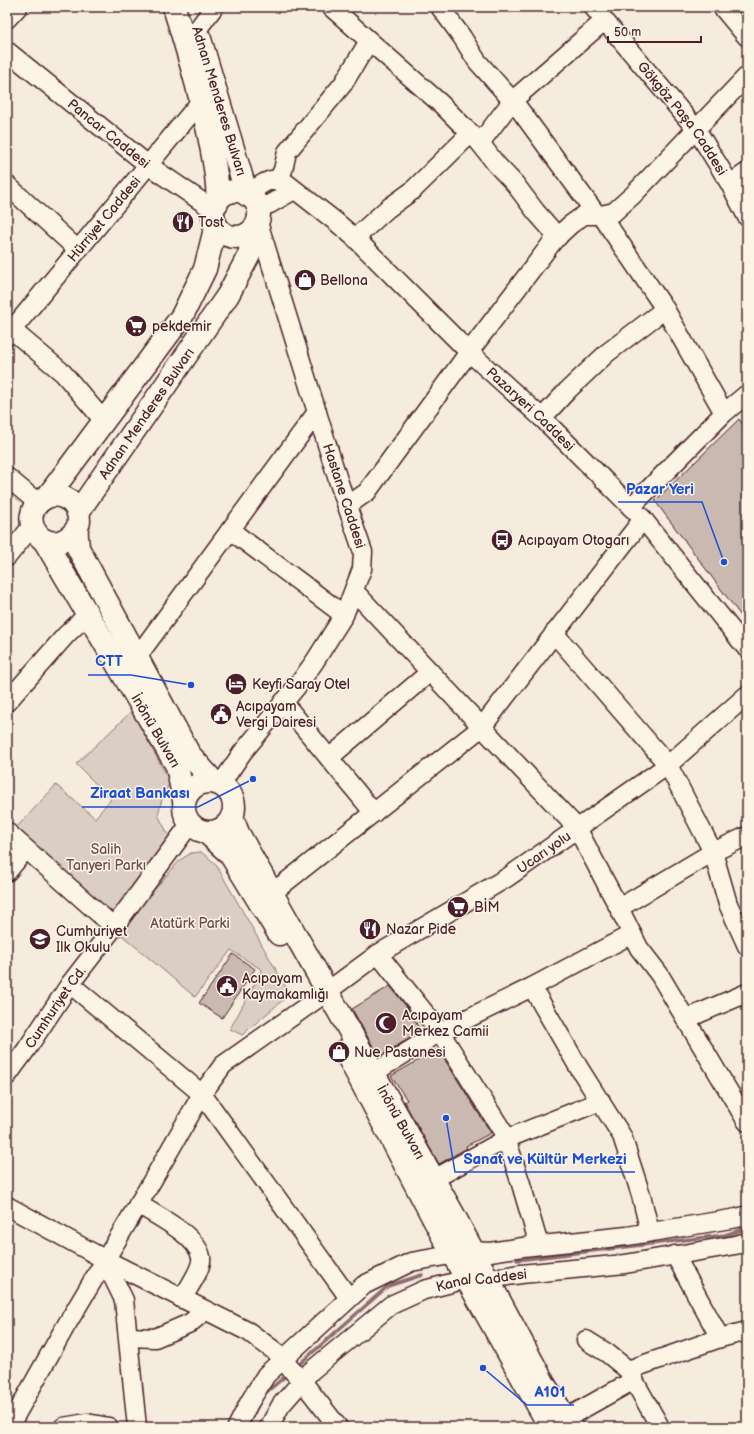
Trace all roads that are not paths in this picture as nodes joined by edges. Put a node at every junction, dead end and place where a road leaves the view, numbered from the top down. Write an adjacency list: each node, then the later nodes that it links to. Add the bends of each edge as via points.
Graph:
1 (18, 7): 9 (street)
2 (174, 7): 16 (main road, Adnan Menderes Bulvarı)
3 (190, 7): 11 (main road, Adnan Menderes Bulvarı)
4 (214, 7): 11 (street)
5 (331, 7): 13 (street)
6 (440, 7): 17 (street, via 477,61)
7 (593, 7): 10 (street, Gökgöz Paşa Caddesi)
8 (722, 7): 12 (street)
9 (7, 19)
10 (604, 21): 17 (street); 18 (street, Gökgöz Paşa Caddesi)
11 (198, 30): 26 (main road, Adnan Menderes Bulvarı)
12 (747, 37)
13 (369, 41): 19 (street); 22 (street, via 343,84 287,152)
14 (7, 51): 20 (street, Pancar Caddesi)
15 (747, 76): 18 (street)
16 (201, 101): 20 (street, Hürriyet Caddesi); 27 (main road, Adnan Menderes Bulvarı, via 208,126 218,189)
17 (512, 101): 19 (street); 28 (street)
18 (696, 129): 23 (street, Gökgöz Paşa Caddesi); 28 (street, via 614,212)
19 (476, 138): 30 (street); 31 (street)
20 (148, 165): 27 (street, Pancar Caddesi); 32 (street, Hürriyet Caddesi)
21 (747, 172): 23 (street)
22 (278, 180): 25 (street, Pazaryeri Caddesi, via 285,182); 26 (street, via 271,180 259,186)
23 (730, 184): 29 (street, Gökgöz Paşa Caddesi)
24 (7, 186): 32 (street)
25 (294, 190): 26 (street); 31 (street, Pazaryeri Caddesi)
26 (254, 210): 27 (main road, via 237,192 222,197); 27 (main road, via 249,233 236,237 228,236 221,231); 37 (street, Hastane Caddesi); 45 (main road, Adnan Menderes Bulvarı, via 249,254 228,295)
27 (216, 213): 40 (main road, Adnan Menderes Bulvarı, via 205,269 182,316)
28 (599, 215): 30 (street, via 584,215); 33 (street)
29 (747, 217)
30 (558, 237): 35 (street)
31 (355, 238): 35 (street, Pazaryeri Caddesi)
32 (78, 250): 34 (street, Hürriyet Caddesi)
33 (665, 309): 38 (street); 39 (street, via 608,353)
34 (9, 333): 40 (street, via 64,373)
35 (468, 352): 39 (street, Pazaryeri Caddesi); 43 (street, via 367,492)
36 (747, 394): 38 (street)
37 (317, 412): 43 (street, Hastane Caddesi); 46 (street)
38 (724, 413): 44 (street)
39 (542, 418): 44 (street, Pazaryeri Caddesi)
40 (104, 420): 42 (main road, Adnan Menderes Bulvarı)
41 (7, 477): 42 (street)
42 (43, 500): 45 (main road, via 57,496 66,498 73,504); 47 (main road, via 34,508 31,517)
43 (347, 506): 49 (street, Hastane Caddesi, via 363,552 362,569)
44 (637, 513): 52 (street); 53 (street, Pazaryeri Caddesi)
45 (77, 521): 47 (main road, via 70,538 62,542 53,543); 54 (main road, İnönü Bulvarı, via 78,548)
46 (230, 530): 51 (street); 54 (street)
47 (38, 533): 48 (street); 50 (main road, İnönü Bulvarı)
48 (7, 557)
49 (354, 591): 51 (street, Hastane Caddesi); 55 (street)
50 (88, 614): 57 (street); 63 (main road, İnönü Bulvarı, via 177,766)
51 (344, 615): 58 (street, Hastane Caddesi, via 315,661)
52 (554, 633): 59 (street); 61 (street)
53 (747, 649)
54 (137, 657): 62 (main road, İnönü Bulvarı, via 189,754)
55 (430, 672): 59 (street); 60 (street)
56 (747, 695): 61 (street, Ucarı yolu)
57 (7, 702)
58 (283, 702): 60 (street); 62 (street, Hastane Caddesi)
59 (482, 727): 64 (street); 67 (street)
60 (329, 758): 64 (street)
61 (668, 765): 67 (street, Ucarı yolu); 71 (street)
62 (217, 783): 63 (main road, via 198,783 187,793); 65 (main road, via 227,788 232,795)
63 (184, 800): 66 (main road, via 184,813)
64 (374, 813): 73 (street)
65 (232, 817): 66 (main road, via 228,824 214,832); 73 (main road, İnönü Bulvarı, via 238,833)
66 (198, 828): 75 (street, Cumhuriyet Cd.); 82 (main road, İnönü Bulvarı, via 230,854)
67 (577, 828): 74 (street); 78 (street, Ucarı yolu, via 508,877)
68 (7, 832): 70 (street)
69 (747, 836): 71 (street)
70 (26, 849): 72 (street); 75 (street)
71 (713, 852): 74 (street); 77 (street, via 728,904)
72 (7, 872)
73 (272, 893): 82 (main road, İnönü Bulvarı)
74 (619, 908): 76 (street)
75 (114, 927): 79 (street, Cumhuriyet Cd.)
76 (632, 934): 80 (street); 83 (street)
77 (747, 946)
78 (378, 954): 82 (street, Ucarı yolu); 84 (street)
79 (70, 984): 86 (street, Cumhuriyet Cd.); 87 (street)
80 (532, 988): 84 (street); 88 (street)
81 (747, 993): 83 (street)
82 (322, 995): 85 (main road, İnönü Bulvarı); 87 (street, Ucarı yolu, via 223,1065); 98 (main road, İnönü Bulvarı)
83 (686, 1019): 89 (street)
84 (440, 1032): 85 (street); 90 (street)
85 (374, 1072): 91 (main road, İnönü Bulvarı)
86 (8, 1073)
87 (202, 1094): 92 (street, Ucarı yolu); 103 (street)
88 (601, 1101): 90 (street); 95 (street, via 622,1136)
89 (747, 1122)
90 (506, 1139): 91 (street); 97 (street)
91 (434, 1179): 98 (main road, İnönü Bulvarı)
92 (138, 1204): 100 (street, Ucarı yolu); 104 (street, via 181,1230 196,1245 201,1257 199,1268)
93 (7, 1206): 100 (street)
94 (747, 1215): 95 (street, Kanal Caddesi)
95 (650, 1232): 97 (street, Kanal Caddesi)
96 (747, 1242): 99 (street, Kanal Caddesi)
97 (539, 1245): 98 (street, Kanal Caddesi)
98 (463, 1253): 101 (main road, İnönü Bulvarı); 102 (main road, İnönü Bulvarı); 103 (street, Kanal Caddesi, via 411,1262 364,1285)
99 (675, 1255): 102 (street, Kanal Caddesi, via 625,1264); 108 (street)
100 (104, 1259): 104 (street); 107 (street, via 124,1300); 114 (street, Ucarı yolu)
101 (466, 1279): 102 (street, Kanal Caddesi); 112 (street, Kanal Caddesi, via 424,1290 391,1305); 113 (main road, İnönü Bulvarı)
102 (488, 1279): 113 (main road, İnönü Bulvarı, via 544,1384)
103 (349, 1298): 110 (street, Kanal Caddesi)
104 (182, 1299): 105 (street)
105 (205, 1311): 107 (street, via 190,1323 155,1338); 110 (street, via 248,1332)
106 (747, 1331): 108 (street)
107 (128, 1337): 117 (street)
108 (720, 1338): 111 (street)
109 (586, 1340): 111 (street, via 608,1353)
110 (286, 1362): 112 (street); 118 (street, Kanal Caddesi, via 266,1375)
111 (631, 1375): 113 (street); 121 (street)
112 (302, 1381): 119 (street, Kanal Caddesi, via 281,1404); 120 (street)
113 (557, 1425)
114 (9, 1427)
115 (63, 1427): 116 (street, via 87,1423)
116 (109, 1427)
117 (137, 1427)
118 (237, 1427)
119 (269, 1427)
120 (338, 1427)
121 (660, 1427)

